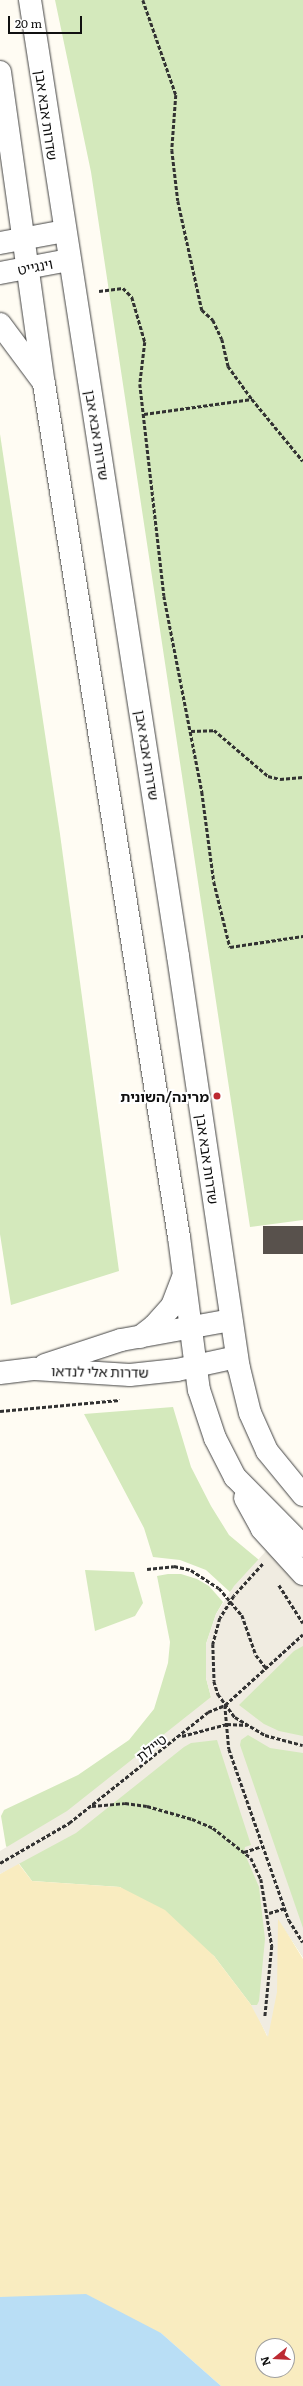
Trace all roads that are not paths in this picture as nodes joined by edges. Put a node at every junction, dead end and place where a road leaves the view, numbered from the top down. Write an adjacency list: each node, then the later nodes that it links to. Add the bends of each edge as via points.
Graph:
1 (30, 0): 3 (street, שדרות אבא אבן)
2 (0, 72): 4 (street)
3 (65, 231): 4 (street, וינגייט); 6 (street, שדרות אבא אבן)
4 (23, 238): 5 (street, וינגייט); 7 (street)
5 (0, 243)
6 (69, 260): 7 (street, וינגייט); 12 (street, שדרות אבא אבן, via 153,787)
7 (27, 267): 8 (street, וינגייט); 10 (street)
8 (0, 273)
9 (0, 324): 10 (street)
10 (44, 384): 11 (street)
11 (184, 1276): 13 (street); 14 (street, via 172,1306)
12 (232, 1320): 13 (street, שדרות אלי לנדאו); 15 (street, שדרות אבא אבן)
13 (190, 1328): 14 (street, שדרות אלי לנדאו); 16 (street)
14 (140, 1337): 17 (street, שדרות אלי לנדאו, via 121,1340)
15 (237, 1357): 16 (street, שדרות אלי לנדאו); 22 (street, שדרות אבא אבן, via 250,1413 266,1451)
16 (197, 1366): 18 (street, שדרות אלי לנדאו); 20 (street)
17 (35, 1369): 18 (street, שדרות אלי לנדאו, via 130,1375); 19 (street, שדרות אלי לנדאו)
18 (162, 1372): 20 (street, via 188,1385)
19 (0, 1373)
20 (201, 1395): 21 (street, via 215,1438)
21 (235, 1477): 23 (street); 24 (street, via 262,1529)
22 (303, 1495)
23 (303, 1546)
24 (303, 1574)

